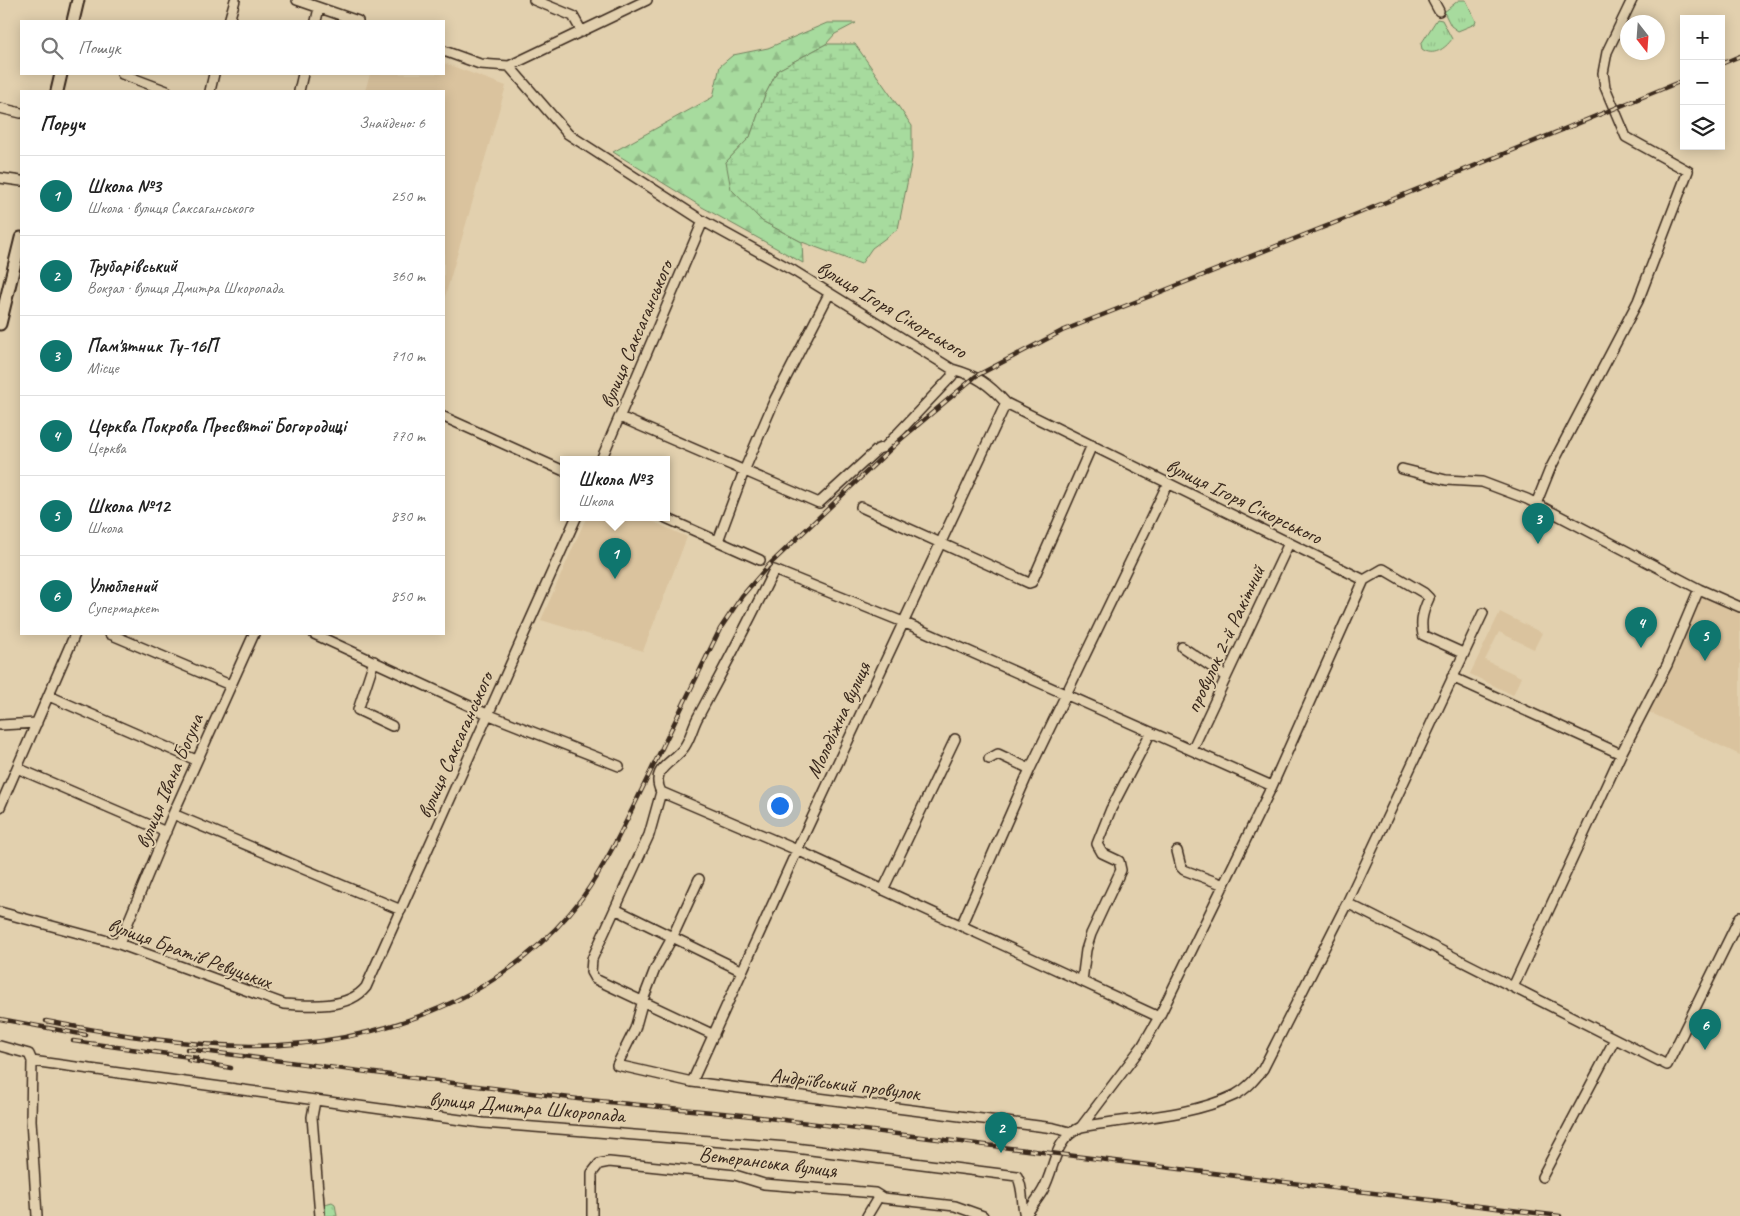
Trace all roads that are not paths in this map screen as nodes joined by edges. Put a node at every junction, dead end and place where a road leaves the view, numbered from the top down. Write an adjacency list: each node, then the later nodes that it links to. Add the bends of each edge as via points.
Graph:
1 (78, 0): 10 (main road)
2 (235, 0): 11 (street)
3 (297, 0): 8 (street)
4 (534, 0): 14 (street, via 573,16)
5 (647, 0): 14 (street)
6 (1433, 0): 9 (street)
7 (1632, 0): 43 (street, via 1607,52 1603,73 1605,87 1626,137 1688,171 1638,301 1554,462)
8 (320, 8): 12 (street); 13 (street)
9 (1439, 11)
10 (73, 20)
11 (229, 20)
12 (316, 20)
13 (355, 20)
14 (582, 32): 16 (street)
15 (445, 51): 16 (street, via 480,64)
16 (509, 66): 29 (street, вулиця Ігоря Сікорського, via 568,134)
17 (61, 75): 21 (main road)
18 (125, 75): 22 (street)
19 (214, 75): 23 (street)
20 (304, 75): 24 (street)
21 (57, 90)
22 (164, 90)
23 (210, 90)
24 (299, 90)
25 (0, 108): 26 (street)
26 (20, 112)
27 (0, 178): 28 (street)
28 (20, 180)
29 (703, 221): 31 (street, вулиця Ігоря Сікорського); 36 (street, вулиця Саксаганського)
30 (20, 242): 32 (main road)
31 (829, 294): 33 (street, вулиця Ігоря Сікорського); 41 (street, via 775,399)
32 (0, 324)
33 (952, 369): 34 (street, вулиця Ігоря Сікорського, via 976,376 994,388); 41 (street, via 952,376 885,447 878,449 819,503)
34 (1006, 402): 37 (street, вулиця Ігоря Сікорського); 48 (street, Молодіжна вулиця)
35 (445, 417): 40 (street)
36 (620, 417): 38 (street, вулиця Саксаганського); 41 (street)
37 (1092, 445): 42 (street, вулиця Ігоря Сікорського); 48 (street, via 1032,582)
38 (603, 456)
39 (1402, 469): 43 (street, via 1446,480 1482,482)
40 (560, 470)
41 (744, 471): 47 (street)
42 (1168, 483): 49 (street, вулиця Ігоря Сікорського); 66 (street)
43 (1536, 504): 52 (street)
44 (861, 507): 48 (street)
45 (670, 520): 47 (street)
46 (575, 521): 68 (street, вулиця Саксаганського)
47 (718, 541): 50 (street)
48 (940, 543): 55 (street, Молодіжна вулиця)
49 (1289, 543): 51 (street, вулиця Ігоря Сікорського); 63 (street, провулок 2-й Ракітний)
50 (760, 560)
51 (1364, 580): 61 (street, via 1382,569 1424,593 1429,598 1422,612 1423,635); 81 (street)
52 (1699, 589): 53 (street); 75 (street, via 1667,665)
53 (1740, 607)
54 (1483, 613): 61 (street)
55 (903, 622): 66 (street); 82 (street, via 774,570 738,644 692,726 685,747 668,761 658,775); 86 (street, Молодіжна вулиця)
56 (76, 635): 67 (street)
57 (112, 635): 65 (street)
58 (254, 635): 65 (street, вулиця Івана Богуна)
59 (316, 635): 62 (street)
60 (1182, 648): 63 (street)
61 (1463, 654): 64 (street)
62 (374, 661): 68 (street); 71 (street, via 358,710)
63 (1226, 676): 74 (street, провулок 2-й Ракітний)
64 (1452, 677): 75 (street); 91 (street)
65 (230, 685): 77 (street, вулиця Івана Богуна)
66 (1067, 694): 72 (street); 80 (street)
67 (49, 696): 69 (street); 77 (street)
68 (487, 714): 78 (street); 93 (street, вулиця Саксаганського)
69 (37, 723): 70 (street); 79 (street)
70 (0, 725)
71 (392, 726)
72 (1151, 732): 74 (street); 100 (street, via 1111,809 1097,844 1102,852 1119,861 1121,870 1091,934)
73 (955, 739): 90 (street)
74 (1192, 750): 81 (street)
75 (1621, 754): 102 (street)
76 (989, 759): 80 (street, via 997,751)
77 (196, 760): 84 (street, вулиця Івана Богуна)
78 (619, 766)
79 (17, 768): 83 (street); 85 (street)
80 (1030, 768): 96 (street)
81 (1272, 786): 89 (street)
82 (662, 792): 86 (street); 92 (street, via 649,836)
83 (0, 807)
84 (173, 814): 85 (street, вулиця Івана Богуна); 93 (street)
85 (166, 832): 98 (street, вулиця Івана Богуна)
86 (797, 850): 90 (street); 99 (street, Молодіжна вулиця)
87 (1177, 851): 89 (street, via 1184,870)
88 (699, 879): 97 (street)
89 (1224, 885): 104 (street)
90 (883, 890): 96 (street)
91 (1347, 903): 102 (street); 111 (street, via 1274,1051 1251,1084 1236,1094 1168,1114)
92 (615, 908): 97 (street); 103 (street, via 592,959 591,972 595,979)
93 (401, 910): 101 (street, вулиця Саксаганського)
94 (0, 912): 98 (street, вулиця Братів Ревуцьких)
95 (1740, 918): 106 (street, via 1667,1065)
96 (961, 926): 100 (street)
97 (672, 938): 99 (street); 103 (street)
98 (120, 944): 101 (street, вулиця Братів Ревуцьких, via 284,1004 305,1006 349,1000 359,996)
99 (742, 971): 105 (street, Молодіжна вулиця)
100 (1082, 981): 104 (street)
101 (366, 987)
102 (1512, 987): 106 (street)
103 (643, 1000): 105 (street); 109 (street, Андріївський провулок, via 617,1065)
104 (1159, 1017): 111 (street, via 1143,1045)
105 (714, 1035): 109 (street, Молодіжна вулиця)
106 (1615, 1039): 113 (street)
107 (0, 1046): 108 (street, вулиця Дмитра Шкоропада, via 28,1054)
108 (32, 1061): 110 (street, вулиця Дмитра Шкоропада); 115 (street, via 31,1120)
109 (692, 1082): 112 (street, Андріївський провулок)
110 (315, 1101): 116 (street, via 312,1117); 120 (street, вулиця Дмитра Шкоропада, via 483,1123 787,1147 1017,1176 1021,1183 1021,1205)
111 (1081, 1127): 112 (street)
112 (1070, 1132): 120 (street, via 1062,1140 1044,1189)
113 (1542, 1177)
114 (879, 1196): 117 (street, Ветеранська вулиця, via 854,1190 764,1184 735,1175 609,1162 599,1164 592,1173); 118 (street); 119 (street, Ветеранська вулиця, via 955,1206)
115 (37, 1216)
116 (320, 1216)
117 (592, 1216)
118 (868, 1216)
119 (983, 1216)
120 (1025, 1216)

